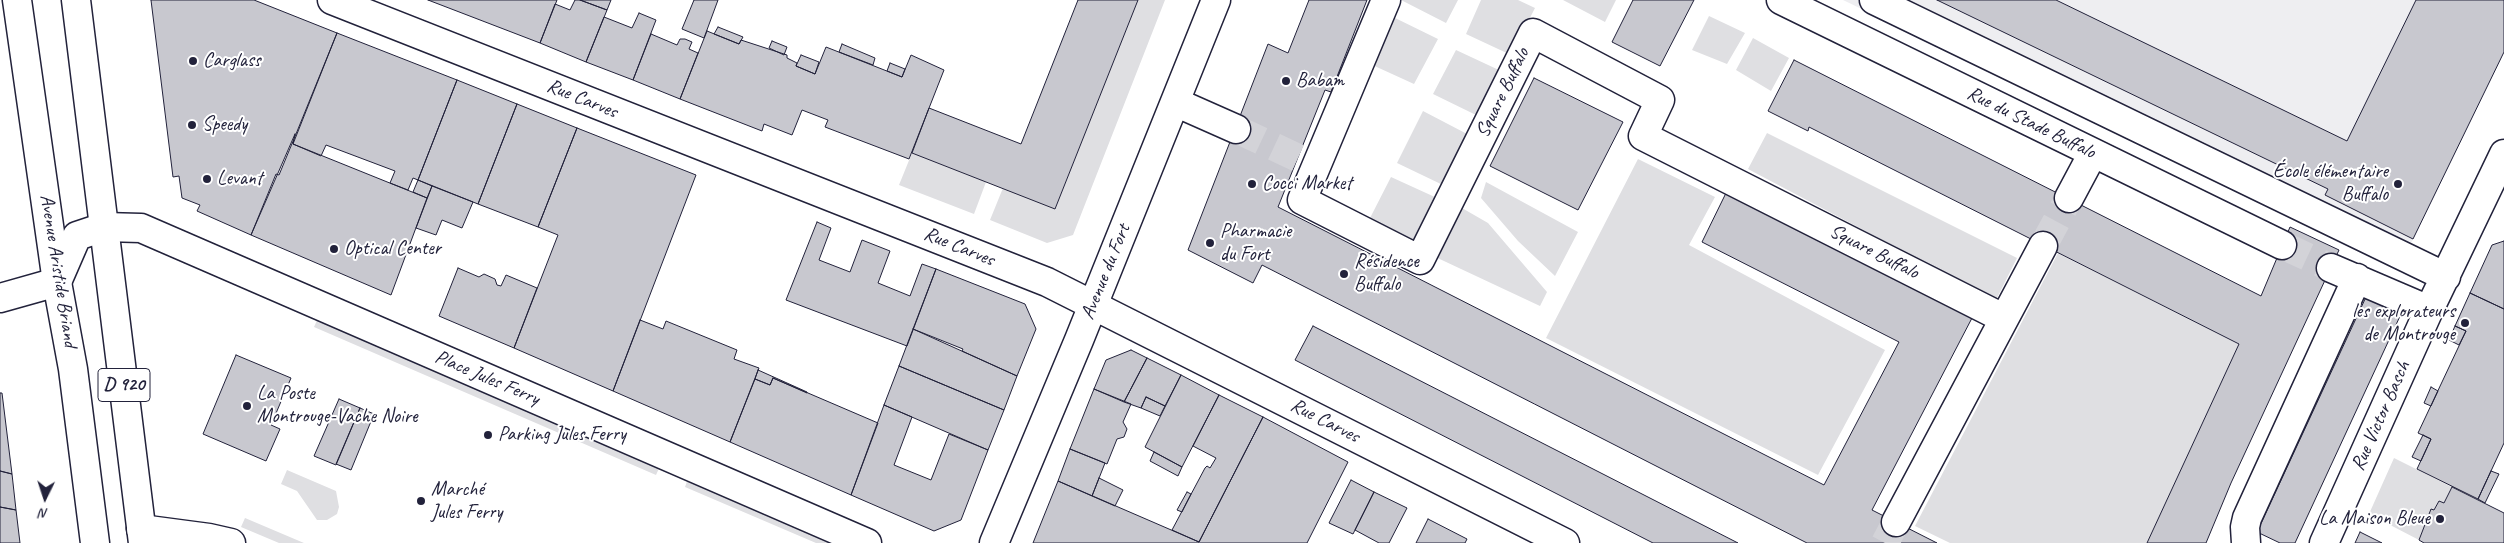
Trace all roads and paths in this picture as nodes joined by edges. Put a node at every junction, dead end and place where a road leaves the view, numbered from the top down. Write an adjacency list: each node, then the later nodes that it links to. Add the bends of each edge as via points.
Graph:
1 (17, 0): 19 (street, Avenue Aristide Briand / D 920)
2 (76, 0): 14 (street, D 920)
3 (332, 0): 23 (street, Rue Carves, via 1047,282)
4 (1216, 0): 8 (street, Avenue du Fort)
5 (1386, 0): 25 (street, Square Buffalo, via 1308,162 1302,200 1420,260 1533,33 1660,100 1642,136)
6 (1781, 0): 10 (street, Rue du Stade Buffalo)
7 (1874, 0): 18 (street)
8 (1175, 102): 9 (street); 23 (street, Avenue du Fort)
9 (1236, 129)
10 (2093, 153): 12 (street); 15 (street, Rue du Stade Buffalo)
11 (2504, 154): 13 (street, Rue Victor Basch)
12 (2068, 198)
13 (2494, 200): 18 (street, Rue Victor Basch)
14 (104, 227): 19 (street, Place Jules Ferry, via 77,236); 27 (street, D 920); 30 (street, Place Jules Ferry, via 141,228)
15 (2282, 245)
16 (2043, 246): 25 (street)
17 (2331, 268): 20 (street)
18 (2446, 277): 24 (street, Rue Victor Basch)
19 (57, 278): 21 (street); 22 (street); 28 (street, Avenue Aristide Briand / D 920, via 73,369)
20 (2357, 278): 24 (street); 33 (street, via 2248,518)
21 (0, 280)
22 (0, 298)
23 (1092, 306): 31 (street, Avenue du Fort); 32 (street, Rue Carves)
24 (2429, 310): 34 (street, Rue Victor Basch)
25 (2003, 318): 26 (street)
26 (1896, 522)
27 (142, 536): 29 (street, via 209,538)
28 (94, 543)
29 (231, 543)
30 (867, 543)
31 (994, 543)
32 (1565, 543)
33 (2246, 543)
34 (2324, 543)

